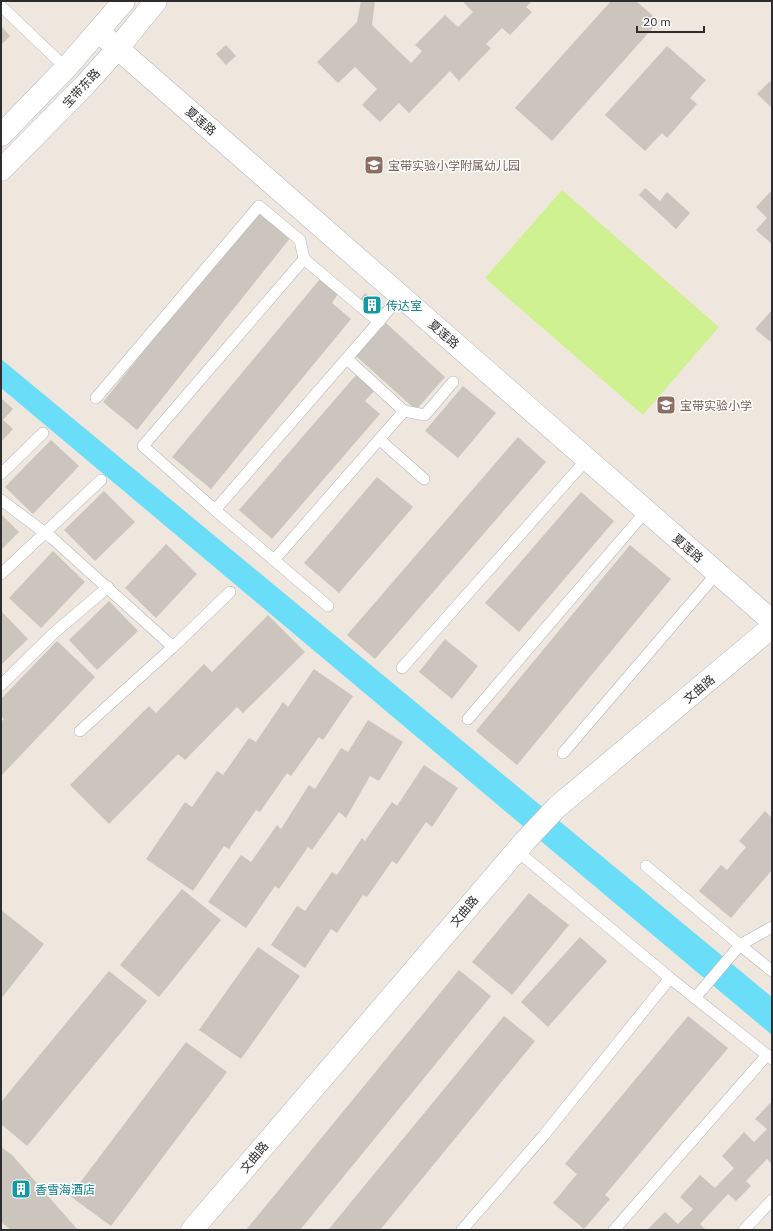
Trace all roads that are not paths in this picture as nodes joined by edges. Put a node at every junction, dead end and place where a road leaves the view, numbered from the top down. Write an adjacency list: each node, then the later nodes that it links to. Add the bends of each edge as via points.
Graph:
1 (124, 1): 4 (street, 宝带东路)
2 (156, 1): 5 (street, 宝带东路)
3 (1, 6): 6 (lane)
4 (99, 32): 5 (street, 夏莲路); 6 (street, 宝带东路)
5 (118, 48): 8 (street, 宝带东路); 10 (street, 夏莲路)
6 (66, 68): 7 (street, 宝带东路)
7 (1, 135)
8 (1, 170)
9 (304, 259): 11 (lane); 14 (lane, via 300,240 259,206); 23 (lane, via 143,446)
10 (402, 296): 11 (lane); 18 (street, 夏莲路)
11 (379, 322): 12 (lane)
12 (347, 359): 15 (lane); 23 (lane)
13 (453, 382): 15 (lane, via 425,415)
14 (96, 398)
15 (404, 411): 17 (lane)
16 (43, 433): 19 (lane)
17 (380, 440): 20 (lane); 26 (lane)
18 (587, 459): 24 (street, 夏莲路); 35 (lane)
19 (1, 474)
20 (424, 479)
21 (100, 480): 25 (lane)
22 (1, 500): 25 (lane)
23 (215, 510): 26 (lane)
24 (646, 511): 27 (street, 夏莲路); 37 (lane)
25 (45, 533): 28 (lane); 29 (lane)
26 (274, 560): 31 (lane)
27 (717, 573): 32 (street, 夏莲路); 39 (lane)
28 (1, 574)
29 (108, 587): 34 (lane); 36 (lane, via 54,632)
30 (230, 592): 34 (lane)
31 (328, 606)
32 (772, 621)
33 (772, 627): 40 (street, 文曲路, via 557,808)
34 (173, 647): 38 (lane)
35 (402, 668)
36 (1, 685)
37 (468, 719)
38 (80, 732)
39 (563, 753)
40 (520, 846): 45 (lane); 49 (street, 文曲路)
41 (646, 866): 43 (lane)
42 (772, 927): 43 (lane)
43 (740, 945): 44 (lane); 46 (lane)
44 (772, 971)
45 (670, 978): 46 (lane); 50 (lane, via 544,1135)
46 (695, 998): 47 (lane)
47 (769, 1057): 51 (lane)
48 (772, 1200): 52 (lane)
49 (192, 1230)
50 (462, 1230)
51 (614, 1230)
52 (744, 1230)

